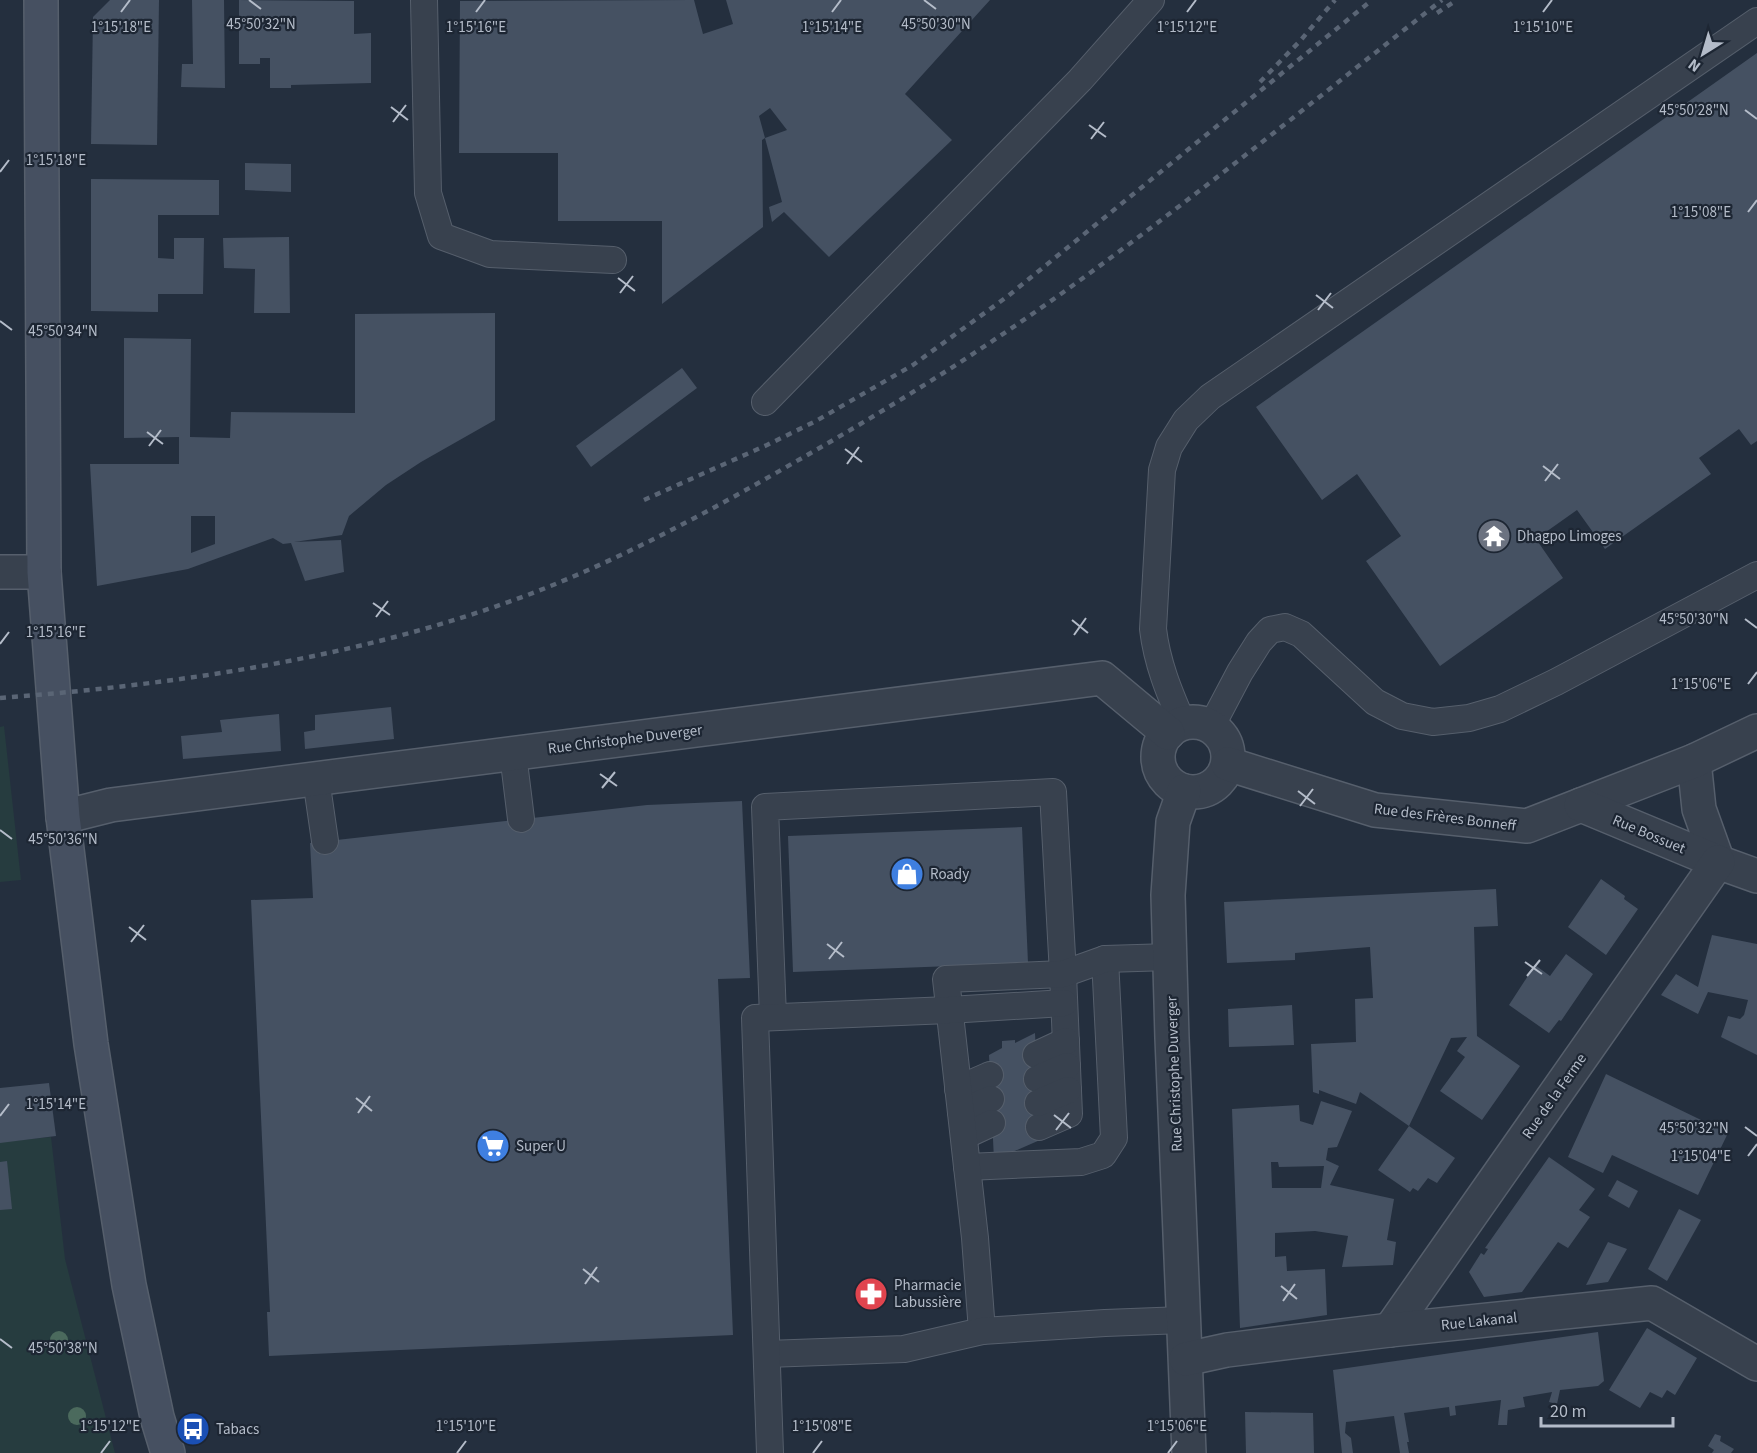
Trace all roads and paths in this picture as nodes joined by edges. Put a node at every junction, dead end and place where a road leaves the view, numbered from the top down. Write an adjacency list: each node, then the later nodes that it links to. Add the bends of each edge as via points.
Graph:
1 (41, 0): 8 (street)
2 (424, 0): 5 (lane, via 428,193 441,236 490,254)
3 (1150, 0): 6 (lane, via 1080,80)
4 (1757, 21): 10 (lane, via 1210,397 1186,420 1168,447 1162,470 1153,629 1162,674)
5 (613, 260)
6 (765, 402)
7 (0, 572): 8 (street)
8 (44, 572): 18 (street)
9 (1757, 575): 10 (lane, via 1547,686 1500,709 1469,718 1433,722 1402,717 1375,702 1301,634 1285,627 1270,630 1240,672)
10 (1187, 728): 12 (street, Rue Christophe Duverger, via 1102,678); 14 (street, via 1221,736 1228,749); 16 (street, via 1160,745 1158,760 1171,784)
11 (1757, 731): 13 (street, Rue des Frères Bonneff)
12 (513, 754): 15 (street, Rue Christophe Duverger); 19 (lane)
13 (1694, 761): 17 (street, Rue des Frères Bonneff); 21 (street, Rue Bossuet, via 1699,809)
14 (1228, 764): 16 (street, via 1212,788); 17 (street, Rue des Frères Bonneff, via 1375,810 1527,826)
15 (316, 779): 18 (street, Rue Christophe Duverger, via 111,805); 20 (lane)
16 (1184, 791): 23 (street, Rue Christophe Duverger, via 1173,822 1168,895)
17 (1581, 805): 21 (street, Rue Bossuet)
18 (63, 817): 37 (street, via 91,1044 129,1285)
19 (521, 819)
20 (325, 841)
21 (1718, 862): 22 (street, Rue Bossuet); 32 (street, Rue de la Ferme)
22 (1757, 876)
23 (1170, 957): 24 (lane); 31 (street, Rue Christophe Duverger)
24 (1105, 959): 25 (lane); 30 (lane, via 1114,1138 1103,1155 1081,1162)
25 (1063, 974): 26 (lane); 27 (lane, via 946,979); 28 (lane, via 1053,792 765,807)
26 (1064, 1003): 27 (lane); 29 (lane)
27 (949, 1010): 28 (lane); 30 (lane)
28 (772, 1017): 34 (lane, via 755,1018)
29 (1067, 1066): 29 (lane, via 1038,1091)
30 (963, 1133): 30 (lane, via 992,1111); 33 (lane)
31 (1183, 1320): 33 (lane); 35 (street, Rue Christophe Duverger)
32 (1390, 1330): 35 (street, Rue Lakanal, via 1227,1350); 36 (street, Rue Lakanal, via 1652,1303)
33 (982, 1331): 34 (lane, via 904,1348)
34 (767, 1354): 38 (lane)
35 (1186, 1359): 39 (street, Rue Christophe Duverger)
36 (1757, 1364)
37 (168, 1453)
38 (770, 1453)
39 (1190, 1453)

